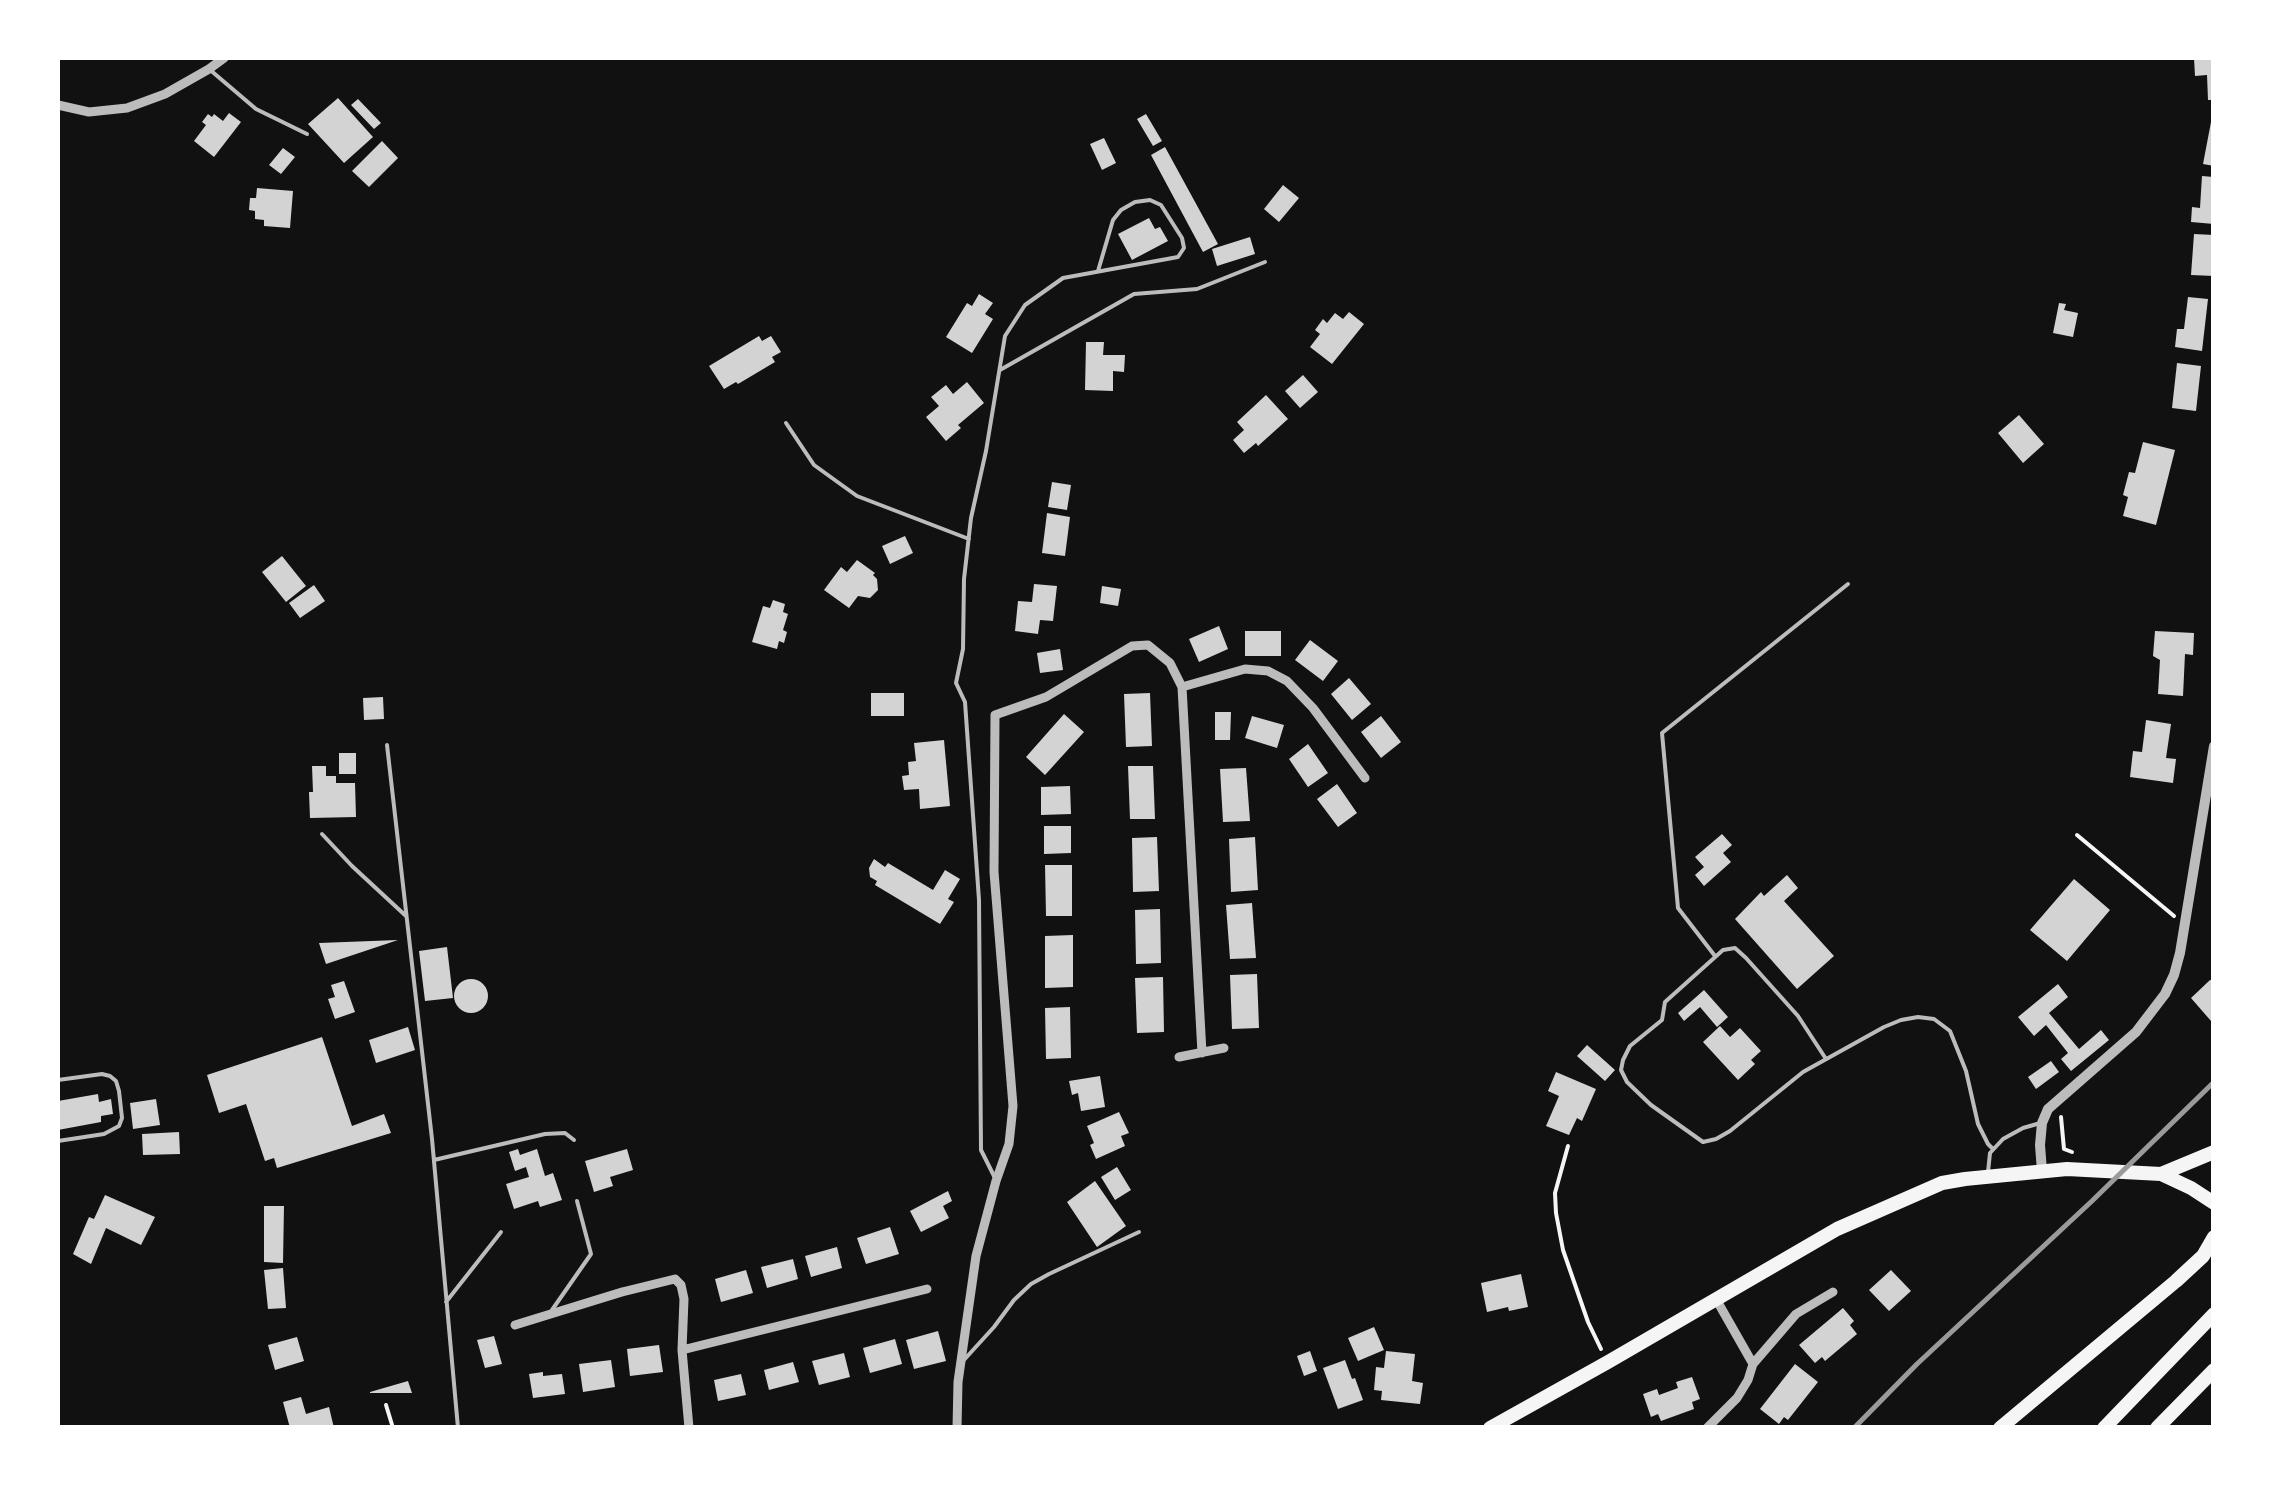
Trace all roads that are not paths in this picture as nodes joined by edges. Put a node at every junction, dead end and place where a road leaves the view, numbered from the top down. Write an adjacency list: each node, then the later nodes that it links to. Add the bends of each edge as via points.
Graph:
1 (224, 58): 2 (street)
2 (209, 69): 3 (street, via 126,108 89,112); 4 (lane, via 256,109)
3 (58, 105)
4 (306, 134)
5 (1265, 262): 7 (lane, via 1197,289 1134,294)
6 (1098, 271): 6 (lane, via 1178,257 1182,238 1161,205 1150,200 1121,210); 7 (lane, via 1063,278 1025,305 1004,336)
7 (1000, 370): 9 (lane)
8 (786, 423): 9 (lane, via 814,465 856,496)
9 (969, 539): 32 (lane, via 956,683 966,702 978,900 981,1150)
10 (1848, 584): 17 (lane, via 1662,732 1678,908)
11 (1182, 687): 14 (street, via 1245,670 1268,671 1313,708); 19 (street); 32 (street, via 1170,664 1148,645 1132,646 1046,697 995,715 994,872 1014,1106 1010,1144)
12 (386, 745): 16 (lane)
13 (2214, 746): 23 (street, via 2185,925 2165,994 2136,1032 2048,1109)
14 (1365, 778)
15 (322, 834): 16 (lane)
16 (406, 916): 28 (lane)
17 (1716, 956): 21 (lane, via 1734,948 1746,958 1798,1016); 21 (lane, via 1665,1002 1662,1020 1630,1046 1622,1060 1626,1082 1704,1142 1730,1131)
18 (1224, 1048): 19 (street)
19 (1202, 1053): 20 (street)
20 (1179, 1057)
21 (1826, 1060): 26 (lane, via 1901,1020 1934,1020 1950,1031 1978,1124)
22 (58, 1080): 25 (lane, via 110,1076 122,1118 104,1134)
23 (2042, 1123): 26 (lane); 29 (street)
24 (574, 1140): 28 (lane, via 565,1132 545,1134)
25 (58, 1141)
26 (1993, 1148): 31 (lane)
27 (2214, 1152): 30 (main road)
28 (434, 1160): 41 (lane)
29 (2042, 1171): 30 (main road); 31 (main road)
30 (2161, 1174): 34 (main road)
31 (1988, 1176): 40 (main road, via 1942,1183 1837,1229)
32 (996, 1180): 46 (street, via 976,1256)
33 (577, 1201): 42 (lane, via 591,1254)
34 (2214, 1204)
35 (501, 1232): 41 (lane)
36 (1139, 1232): 46 (lane, via 1032,1284)
37 (2214, 1237): 54 (main road, via 2176,1281)
38 (927, 1289): 45 (street)
39 (1833, 1292): 47 (street, via 1796,1314)
40 (1716, 1299): 47 (street); 52 (main road)
41 (446, 1302): 49 (lane)
42 (550, 1314): 44 (street); 45 (street, via 675,1279 684,1299)
43 (2214, 1314): 55 (main road)
44 (515, 1325)
45 (682, 1350): 50 (street)
46 (960, 1364): 51 (street)
47 (1753, 1364): 53 (street, via 1737,1398)
48 (2214, 1370): 56 (main road)
49 (458, 1428)
50 (689, 1428)
51 (957, 1428)
52 (1490, 1428)
53 (1707, 1428)
54 (2000, 1428)
55 (2104, 1428)
56 (2157, 1428)

